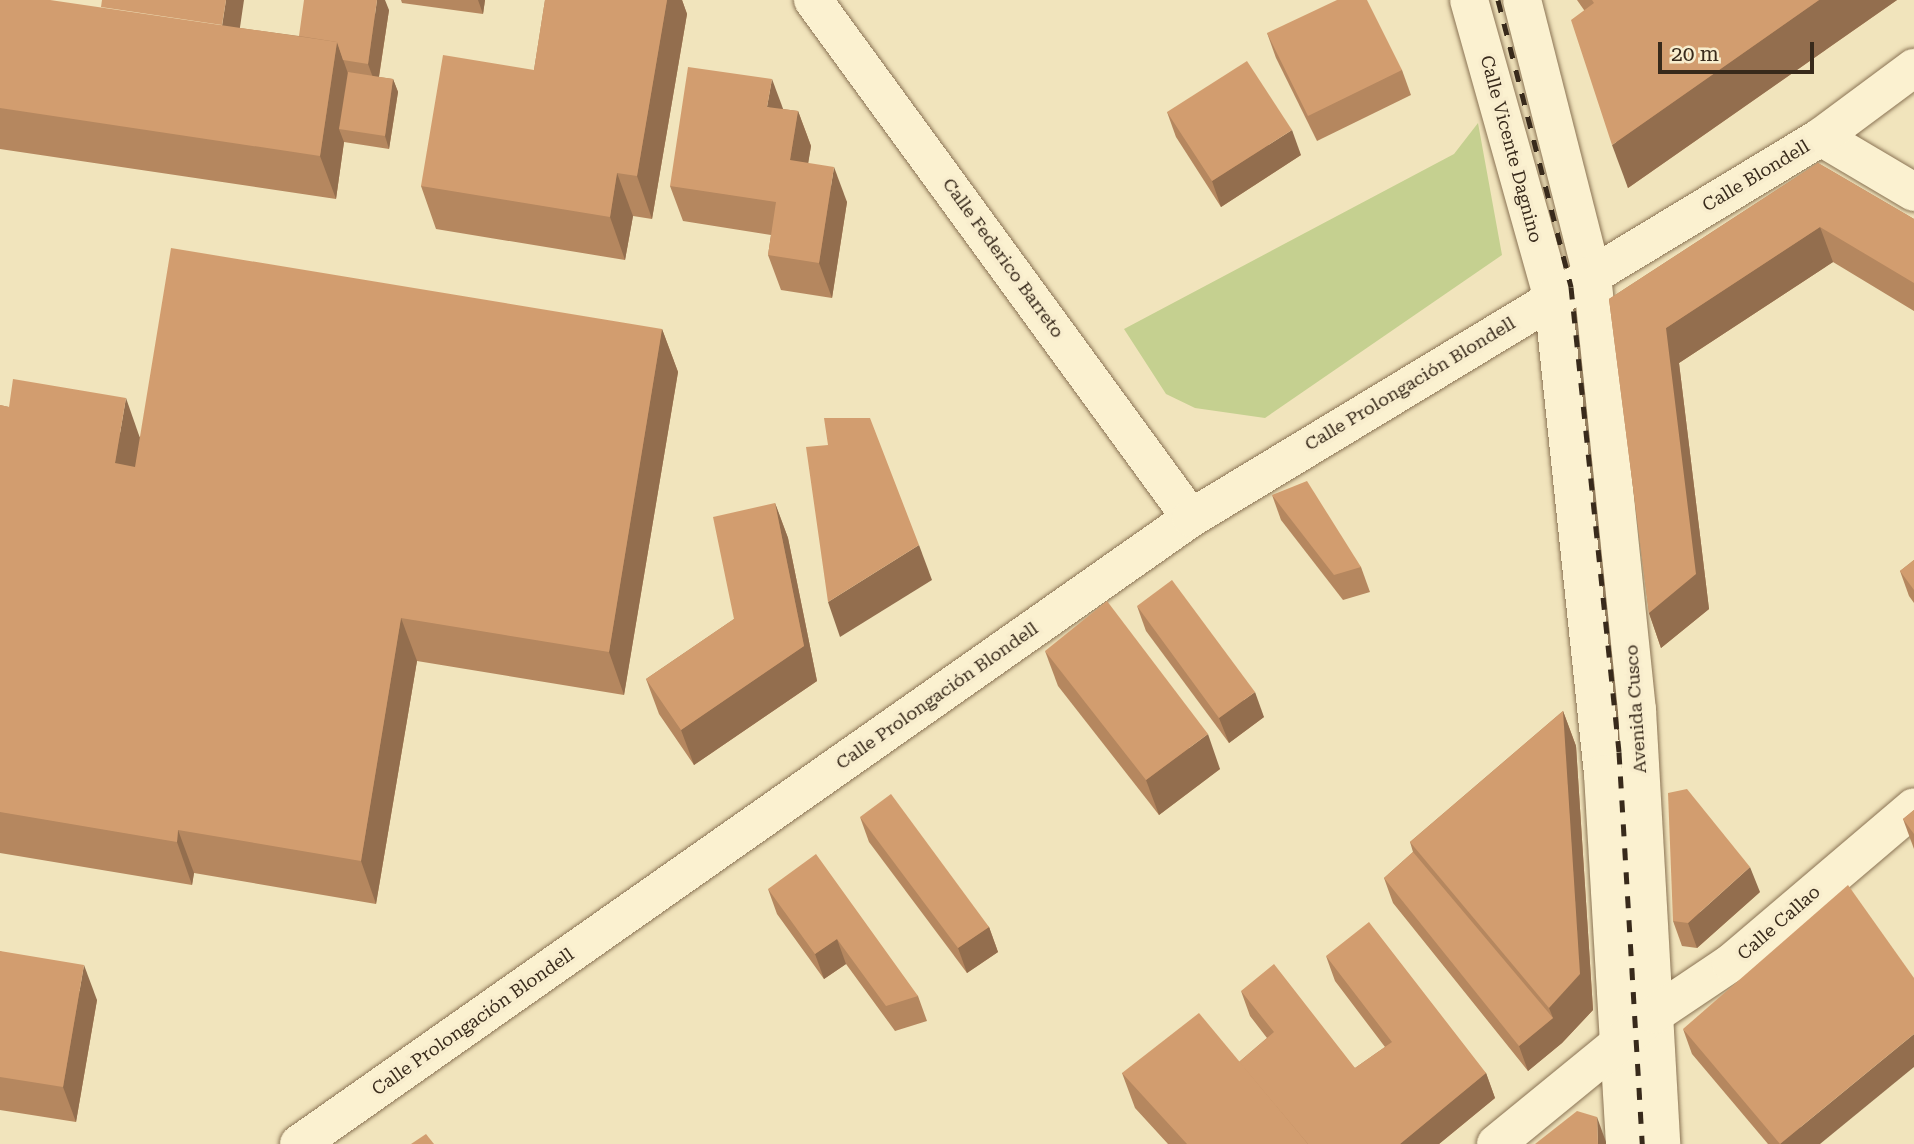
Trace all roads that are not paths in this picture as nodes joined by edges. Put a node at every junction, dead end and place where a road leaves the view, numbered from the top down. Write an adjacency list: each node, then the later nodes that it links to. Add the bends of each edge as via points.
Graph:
1 (813, 0): 9 (street, Calle Federico Barreto)
2 (1469, 0): 8 (street, Calle Vicente Dagnino)
3 (1522, 0): 7 (street)
4 (1914, 68): 5 (street, Calle Blondell)
5 (1821, 137): 6 (street); 7 (street, Calle Blondell)
6 (1914, 192)
7 (1592, 275): 8 (street, Calle Prolongación Blondell); 11 (street, Avenida Cusco, via 1637,710)
8 (1553, 298): 9 (street, Calle Prolongación Blondell); 11 (street, Avenida Cusco)
9 (1191, 518): 12 (street, Calle Prolongación Blondell)
10 (1914, 807): 11 (street, Calle Callao, via 1731,963)
11 (1637, 1029): 13 (street, Calle Callao); 14 (street, Avenida Cusco); 15 (street, Avenida Cusco)
12 (299, 1144)
13 (1496, 1144)
14 (1625, 1144)
15 (1661, 1144)

